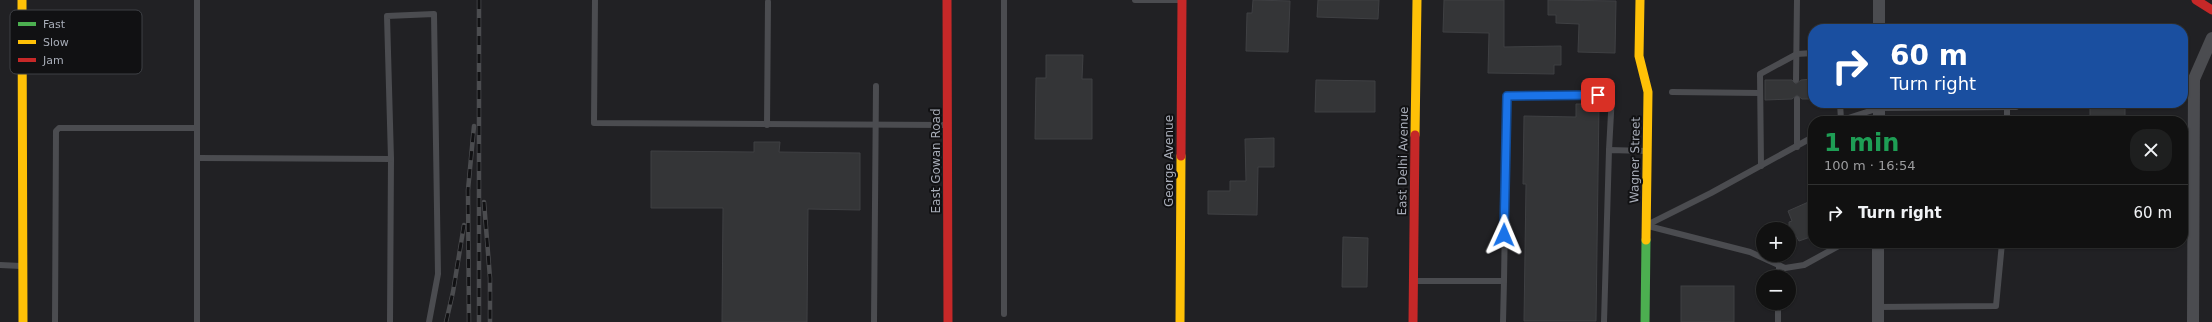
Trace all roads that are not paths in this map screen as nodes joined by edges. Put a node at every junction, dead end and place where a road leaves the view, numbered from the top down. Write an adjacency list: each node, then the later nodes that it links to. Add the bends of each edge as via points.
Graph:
1 (22, 0): 15 (street)
2 (197, 0): 32 (lane)
3 (595, 0): 29 (lane, via 594,123)
4 (947, 0): 30 (street, East Gowan Road)
5 (1004, 0): 52 (lane)
6 (1135, 0): 7 (lane)
7 (1178, 0)
8 (1182, 0): 60 (street, George Avenue)
9 (1417, 0): 48 (street, East Delhi Avenue)
10 (1640, 0): 36 (street, Wagner Street, via 1639,56 1648,92)
11 (1797, 0): 20 (lane)
12 (1879, 0): 17 (street)
13 (2196, 0): 16 (street)
14 (768, 2): 29 (lane)
15 (22, 10)
16 (2212, 10)
17 (1879, 24)
18 (2212, 38): 67 (street, via 2194,79)
19 (1808, 53): 20 (lane)
20 (1797, 54): 22 (lane); 25 (lane, via 1760,74)
21 (22, 74): 45 (street)
22 (1796, 80)
23 (876, 86): 31 (lane)
24 (1672, 92): 25 (lane)
25 (1760, 93): 39 (lane)
26 (1797, 99): 34 (lane)
27 (1874, 108): 28 (lane)
28 (1853, 116)
29 (767, 125): 31 (lane)
30 (948, 125): 31 (lane); 59 (street, East Gowan Road)
31 (876, 126): 58 (lane)
32 (197, 128): 37 (lane); 54 (lane, via 59,128 56,131)
33 (1808, 140): 34 (lane)
34 (1797, 146): 39 (lane)
35 (1609, 150): 36 (lane); 49 (lane, via 1612,95 1507,96); 63 (lane)
36 (1647, 151): 40 (street, Wagner Street)
37 (197, 158): 38 (lane); 55 (lane)
38 (390, 159): 56 (lane); 57 (lane, via 387,16 434,14 438,274)
39 (1761, 166): 40 (lane)
40 (1646, 226): 46 (lane, via 1750,252); 64 (street, Wagner Street)
41 (1835, 248): 46 (lane, via 1804,266)
42 (1878, 248): 50 (street)
43 (2002, 248): 50 (lane, via 1996,306)
44 (0, 265): 45 (lane)
45 (23, 266): 53 (street)
46 (1779, 266): 47 (lane)
47 (1779, 270)
48 (1413, 281): 49 (lane); 61 (street, East Delhi Avenue)
49 (1504, 282): 62 (lane)
50 (1878, 306): 66 (street)
51 (1778, 310): 65 (lane)
52 (1004, 314)
53 (23, 322)
54 (56, 322)
55 (197, 322)
56 (390, 322)
57 (429, 322)
58 (874, 322)
59 (948, 322)
60 (1180, 322)
61 (1413, 322)
62 (1503, 322)
63 (1604, 322)
64 (1644, 322)
65 (1778, 322)
66 (1878, 322)
67 (2193, 322)

